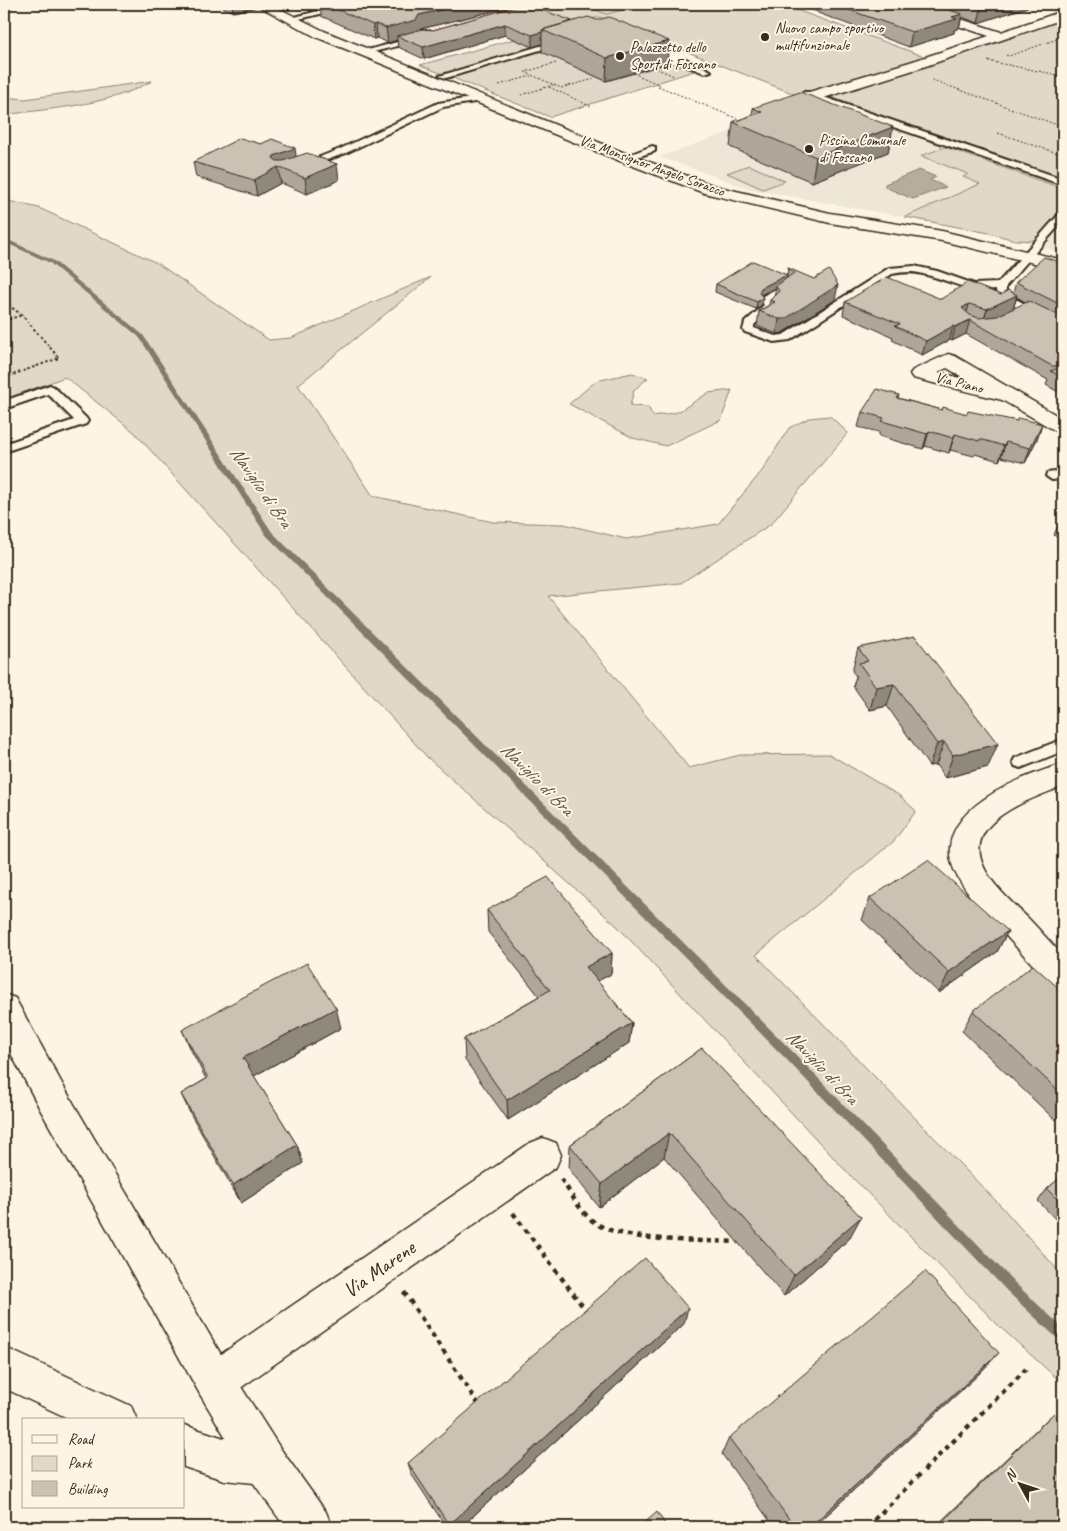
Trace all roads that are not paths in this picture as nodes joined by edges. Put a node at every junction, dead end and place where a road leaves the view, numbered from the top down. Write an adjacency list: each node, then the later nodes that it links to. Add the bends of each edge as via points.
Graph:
1 (261, 4): 6 (street, Via Monsignor Angelo Soracco)
2 (353, 4): 3 (lane); 6 (lane)
3 (370, 4)
4 (864, 4): 8 (street, via 884,10 942,17)
5 (1063, 15): 8 (street)
6 (292, 19): 10 (street, Via Monsignor Angelo Soracco)
7 (425, 36): 10 (lane)
8 (1002, 36): 14 (street)
9 (571, 40): 13 (lane)
10 (366, 52): 15 (street, Via Monsignor Angelo Soracco)
11 (683, 61): 12 (lane)
12 (707, 70)
13 (443, 76)
14 (810, 95): 16 (street); 20 (lane)
15 (478, 99): 18 (street, Via Monsignor Angelo Soracco); 19 (lane, via 441,105 343,151)
16 (787, 103)
17 (652, 149): 18 (lane)
18 (625, 158): 22 (street, Via Monsignor Angelo Soracco, via 745,200)
19 (291, 170)
20 (1063, 182)
21 (1063, 215): 22 (lane)
22 (1029, 255): 23 (street, Via Monsignor Angelo Soracco); 24 (lane)
23 (1063, 265)
24 (1001, 286): 25 (lane, via 974,288 923,269 906,268 889,271 786,338 774,339 749,330 749,324 770,305 765,299); 26 (lane, via 1001,295 1021,311)
25 (785, 287)
26 (1049, 320)
27 (1007, 395): 29 (street, Via Piano)
28 (4, 405): 30 (lane, via 50,389 82,421)
29 (1063, 427)
30 (4, 448)
31 (1063, 745): 32 (lane)
32 (1021, 762)
33 (1063, 774): 34 (street, via 991,809 969,831 964,845 966,864 978,887)
34 (1063, 975)
35 (4, 1008): 38 (street, via 53,1100)
36 (543, 1155): 38 (street, Via Marene)
37 (4, 1367): 39 (street)
38 (215, 1382): 41 (street)
39 (113, 1418)
40 (185, 1446): 41 (street, via 224,1458)
41 (265, 1463): 42 (street)
42 (311, 1527)

